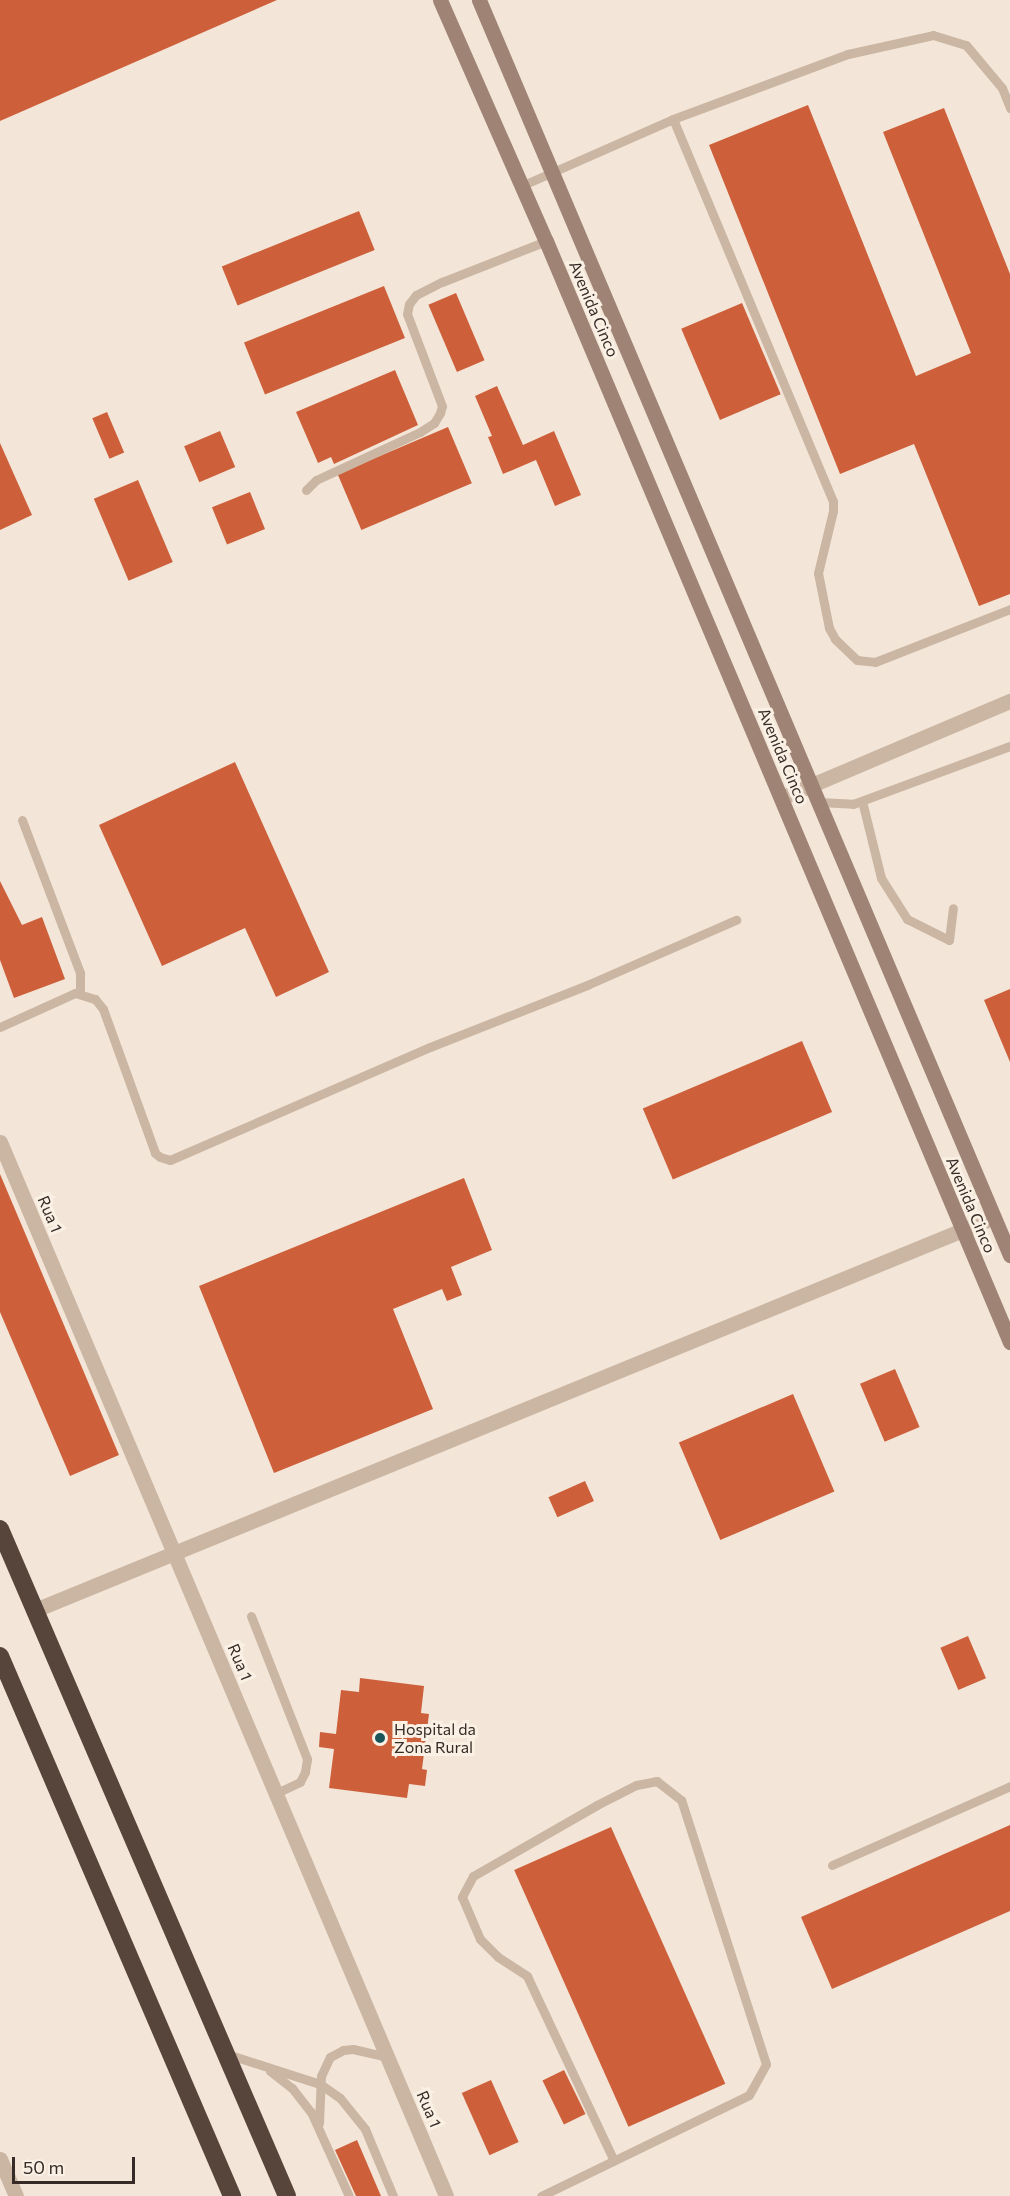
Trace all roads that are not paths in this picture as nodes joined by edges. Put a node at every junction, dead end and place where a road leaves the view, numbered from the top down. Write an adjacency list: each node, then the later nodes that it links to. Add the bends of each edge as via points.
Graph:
1 (440, 0): 6 (street, Avenida Cinco)
2 (479, 0): 5 (street, Avenida Cinco)
3 (1010, 108): 4 (lane, via 1002,88 966,45 933,34 848,54)
4 (673, 119): 5 (lane); 9 (lane, via 833,502 818,573 829,628 835,639 857,660 875,662)
5 (551, 172): 6 (lane); 12 (street, Avenida Cinco)
6 (521, 186): 7 (street, Avenida Cinco)
7 (546, 241): 8 (lane, via 416,295 407,314 442,406 440,413 434,423 420,432 316,480); 13 (street, Avenida Cinco)
8 (306, 490)
9 (1010, 609)
10 (1010, 701): 12 (street)
11 (1010, 746): 14 (lane)
12 (812, 786): 13 (street); 15 (street, Avenida Cinco)
13 (781, 798): 23 (street, Avenida Cinco)
14 (862, 801): 15 (lane); 17 (lane, via 881,878 907,920 949,940)
15 (819, 802): 22 (street, Avenida Cinco)
16 (22, 820): 19 (lane, via 80,973)
17 (953, 908)
18 (736, 920): 19 (lane, via 170,1160 155,1153 103,1009 95,999)
19 (80, 993): 20 (lane, via 68,994)
20 (0, 1026)
21 (0, 1142): 27 (street, Rua 1)
22 (994, 1217): 23 (street); 24 (street, Avenida Cinco)
23 (962, 1230): 25 (street, Avenida Cinco); 27 (street)
24 (1010, 1255)
25 (1010, 1342)
26 (0, 1529): 28 (highway)
27 (174, 1553): 28 (street); 32 (street, Rua 1)
28 (35, 1610): 34 (highway)
29 (251, 1616): 32 (lane, via 307,1760 300,1782)
30 (0, 1656): 42 (highway)
31 (1010, 1786): 33 (lane)
32 (276, 1793): 35 (street, Rua 1)
33 (832, 1865)
34 (224, 2053): 36 (lane); 43 (highway)
35 (388, 2057): 37 (lane, via 343,2050 326,2062); 46 (street, Rua 1)
36 (262, 2066): 37 (lane); 38 (lane, via 303,2099)
37 (320, 2084): 38 (lane); 45 (lane, via 348,2105 361,2122)
38 (318, 2126): 44 (lane)
39 (0, 2159): 41 (street)
40 (614, 2161): 40 (lane, via 749,2095 766,2064 681,1800 657,1781 636,1785 473,1876 462,1897 480,1939 498,1957 527,1976); 47 (lane)
41 (16, 2196)
42 (232, 2196)
43 (287, 2196)
44 (349, 2196)
45 (393, 2196)
46 (447, 2196)
47 (541, 2196)

